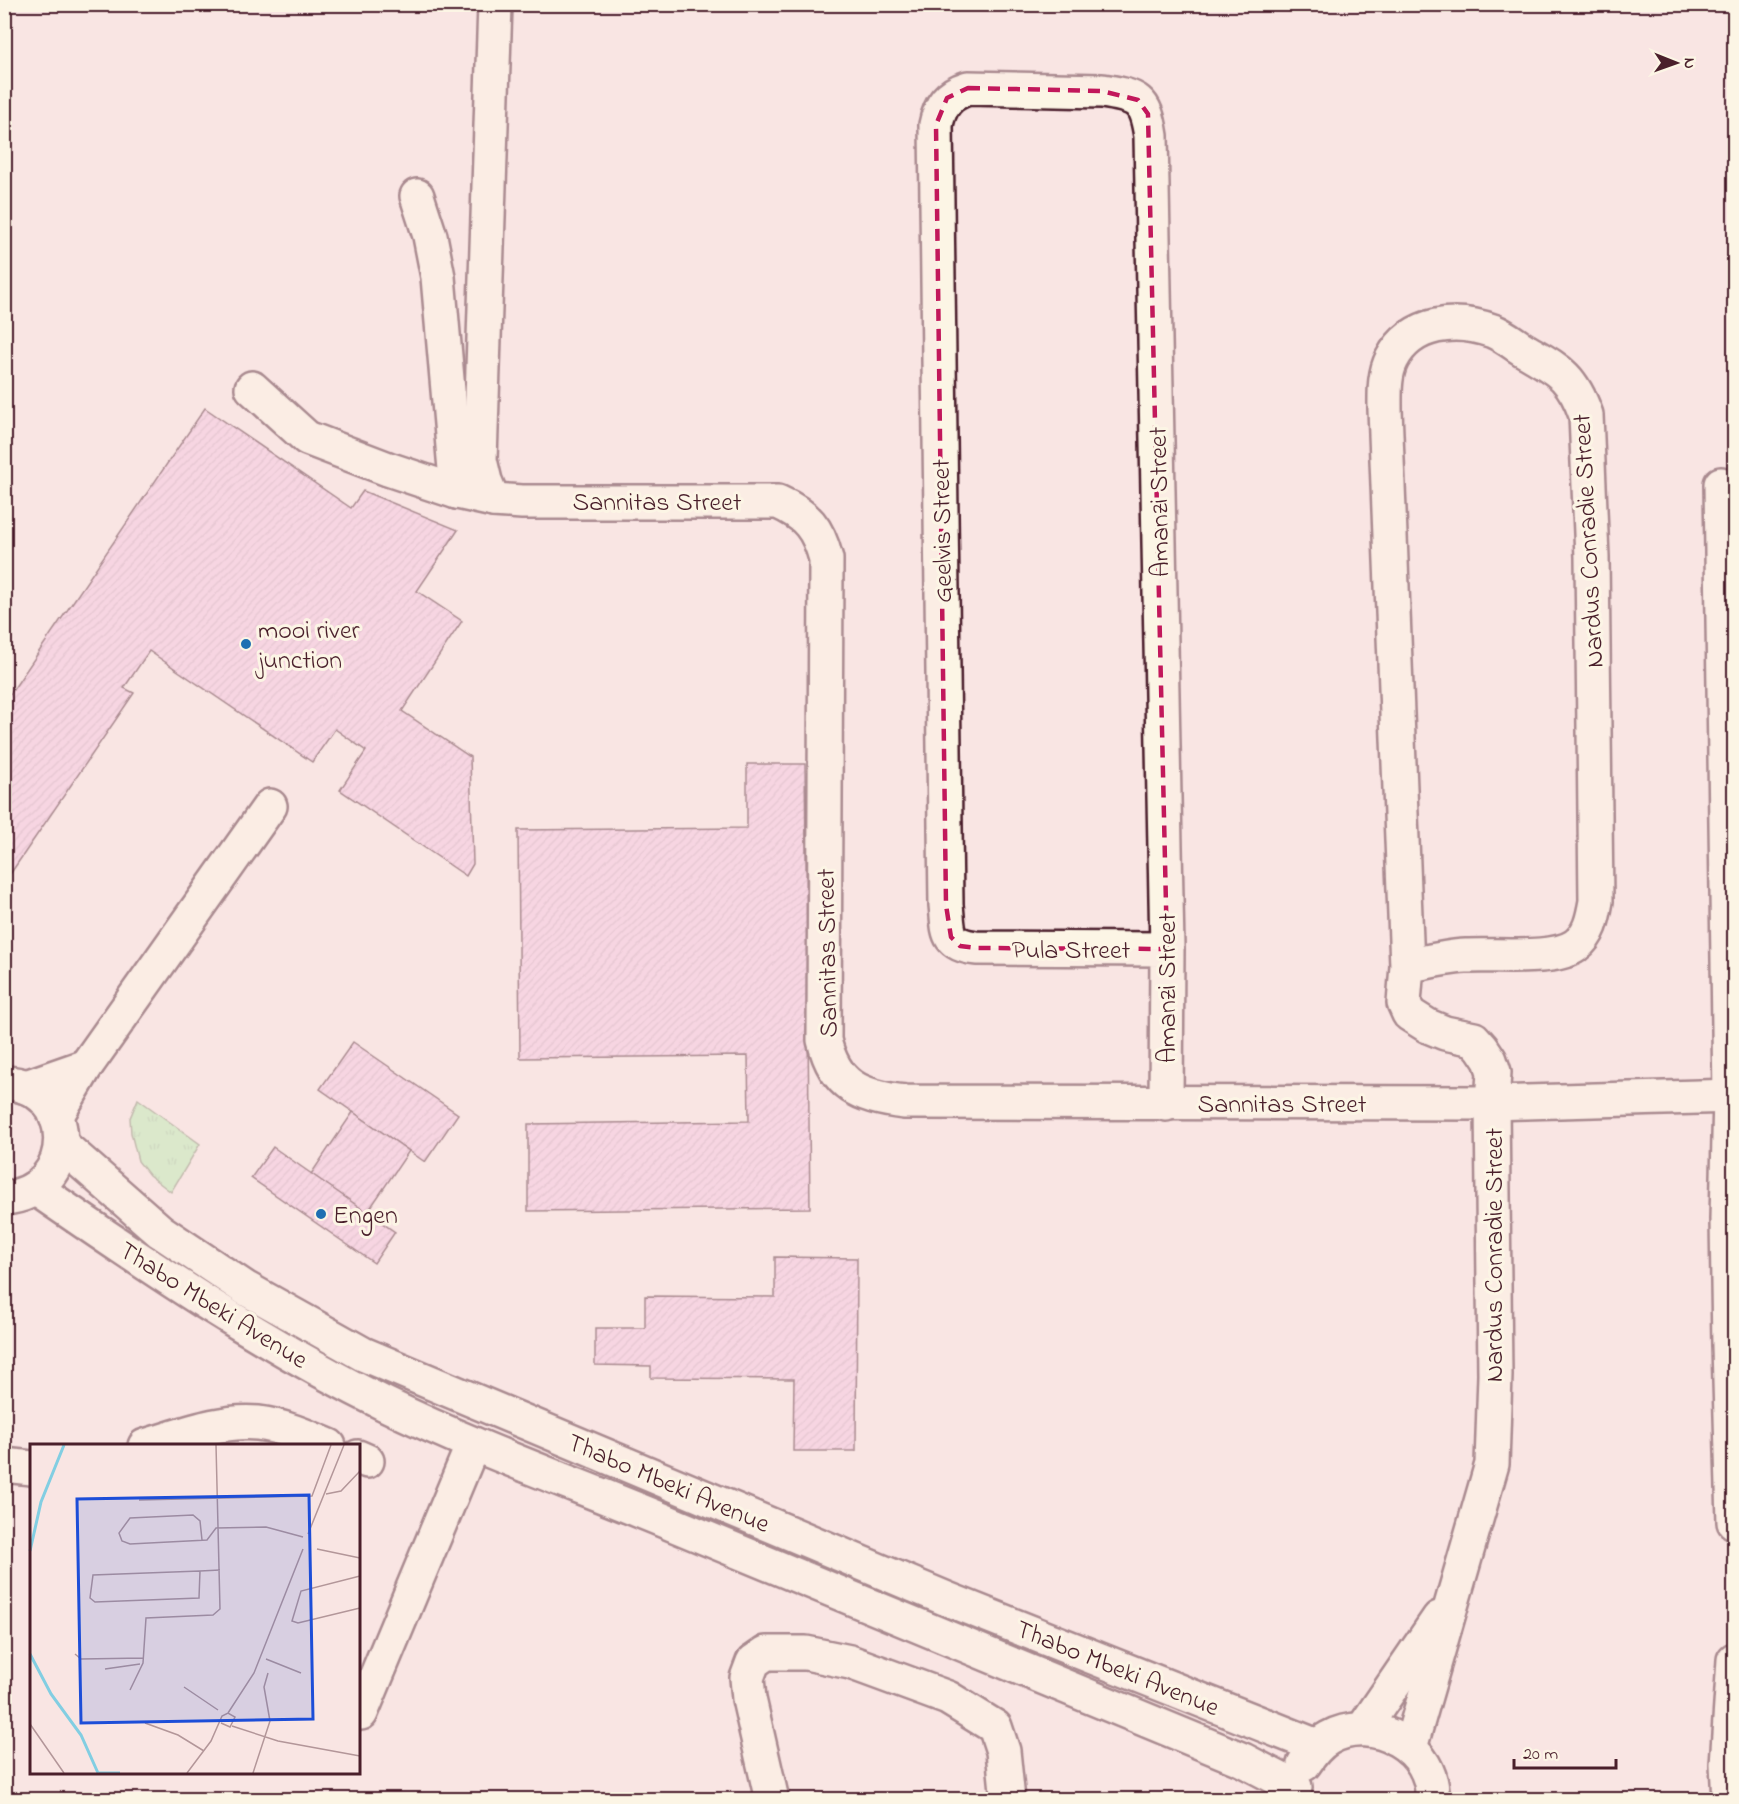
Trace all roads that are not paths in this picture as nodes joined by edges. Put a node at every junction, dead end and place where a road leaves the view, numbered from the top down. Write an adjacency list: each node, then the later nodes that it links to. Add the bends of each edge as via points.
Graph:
1 (495, 4): 7 (street, via 480,460)
2 (947, 99): 9 (street, Geelvis Street, via 936,125 946,905 951,937 960,946); 10 (street, Amanzi Street, via 968,88 1102,90 1138,100 1148,114 1152,148)
3 (417, 196): 6 (street, via 438,278)
4 (252, 388): 6 (street, Sannitas Street, via 307,438)
5 (1721, 484): 14 (street)
6 (457, 492): 7 (street, Sannitas Street)
7 (493, 500): 16 (street, Sannitas Street, via 778,502 810,522 821,540 826,559 824,1040 829,1062 850,1086 885,1100 905,1102)
8 (270, 807): 12 (street)
9 (976, 948): 10 (street, Pula Street)
10 (1167, 949): 16 (street, Amanzi Street)
11 (1407, 966): 11 (street, Nardus Conradie Street, via 1384,409 1386,379 1403,344 1422,329 1468,323 1495,332 1558,370 1570,381 1586,415 1592,557 1596,901 1587,934 1574,946 1552,954 1464,956); 15 (street, Nardus Conradie Street, via 1404,1003 1409,1014 1428,1026 1474,1039 1494,1072)
12 (86, 1066): 13 (street); 17 (street)
13 (15, 1085): 17 (street, Thabo Mbeki Avenue, via 39,1094 49,1104)
14 (1732, 1096): 15 (street, Sannitas Street); 25 (street, via 1728,1323)
15 (1492, 1103): 16 (street, Sannitas Street); 26 (street, Nardus Conradie Street, via 1492,1464)
16 (1166, 1104)
17 (59, 1131): 18 (street, via 53,1170); 30 (street, Thabo Mbeki Avenue, via 160,1231 245,1288 363,1354 947,1599)
18 (35, 1188): 19 (street); 22 (street, Thabo Mbeki Avenue, via 268,1342 385,1404)
19 (4, 1198)
20 (152, 1444): 21 (street, via 220,1425 257,1423 293,1431)
21 (324, 1444)
22 (473, 1444): 28 (street); 32 (street, Thabo Mbeki Avenue, via 1243,1760)
23 (4, 1466): 24 (street)
24 (30, 1468)
25 (1734, 1522)
26 (1457, 1592): 29 (street); 31 (street, Nardus Conradie Street)
27 (1734, 1660): 36 (street, via 1727,1764)
28 (361, 1713)
29 (1363, 1729): 30 (street, via 1346,1731); 31 (street, via 1388,1734)
30 (1317, 1746): 32 (street, via 1297,1773)
31 (1410, 1748): 33 (street, via 1421,1760)
32 (1294, 1794)
33 (1439, 1796)
34 (772, 1800): 35 (street, via 747,1678 753,1662 766,1653 806,1653 850,1662 948,1698 995,1727 1003,1751)
35 (1008, 1800)
36 (1729, 1800)

